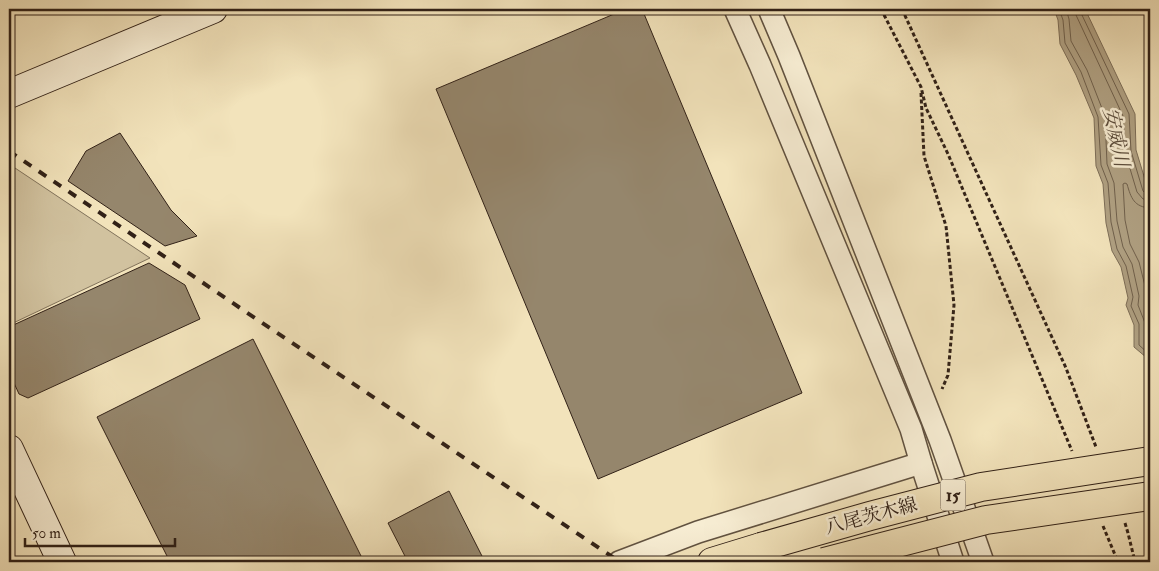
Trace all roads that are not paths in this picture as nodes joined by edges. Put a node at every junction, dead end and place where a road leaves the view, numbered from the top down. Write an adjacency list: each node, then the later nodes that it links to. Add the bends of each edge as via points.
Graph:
1 (213, 9): 4 (street)
2 (735, 9): 7 (street, via 911,429)
3 (769, 9): 14 (street, via 930,414)
4 (9, 94)
5 (9, 449): 9 (street)
6 (1150, 461): 11 (main road, 八尾茨木線 / 15, bridge, via 981,487)
7 (920, 463): 10 (street, via 698,532); 13 (street)
8 (1150, 496): 12 (main road, 八尾茨木線 / 15, bridge, via 986,520)
9 (62, 562)
10 (619, 562)
11 (712, 562)
12 (824, 562)
13 (954, 562)
14 (983, 562)

